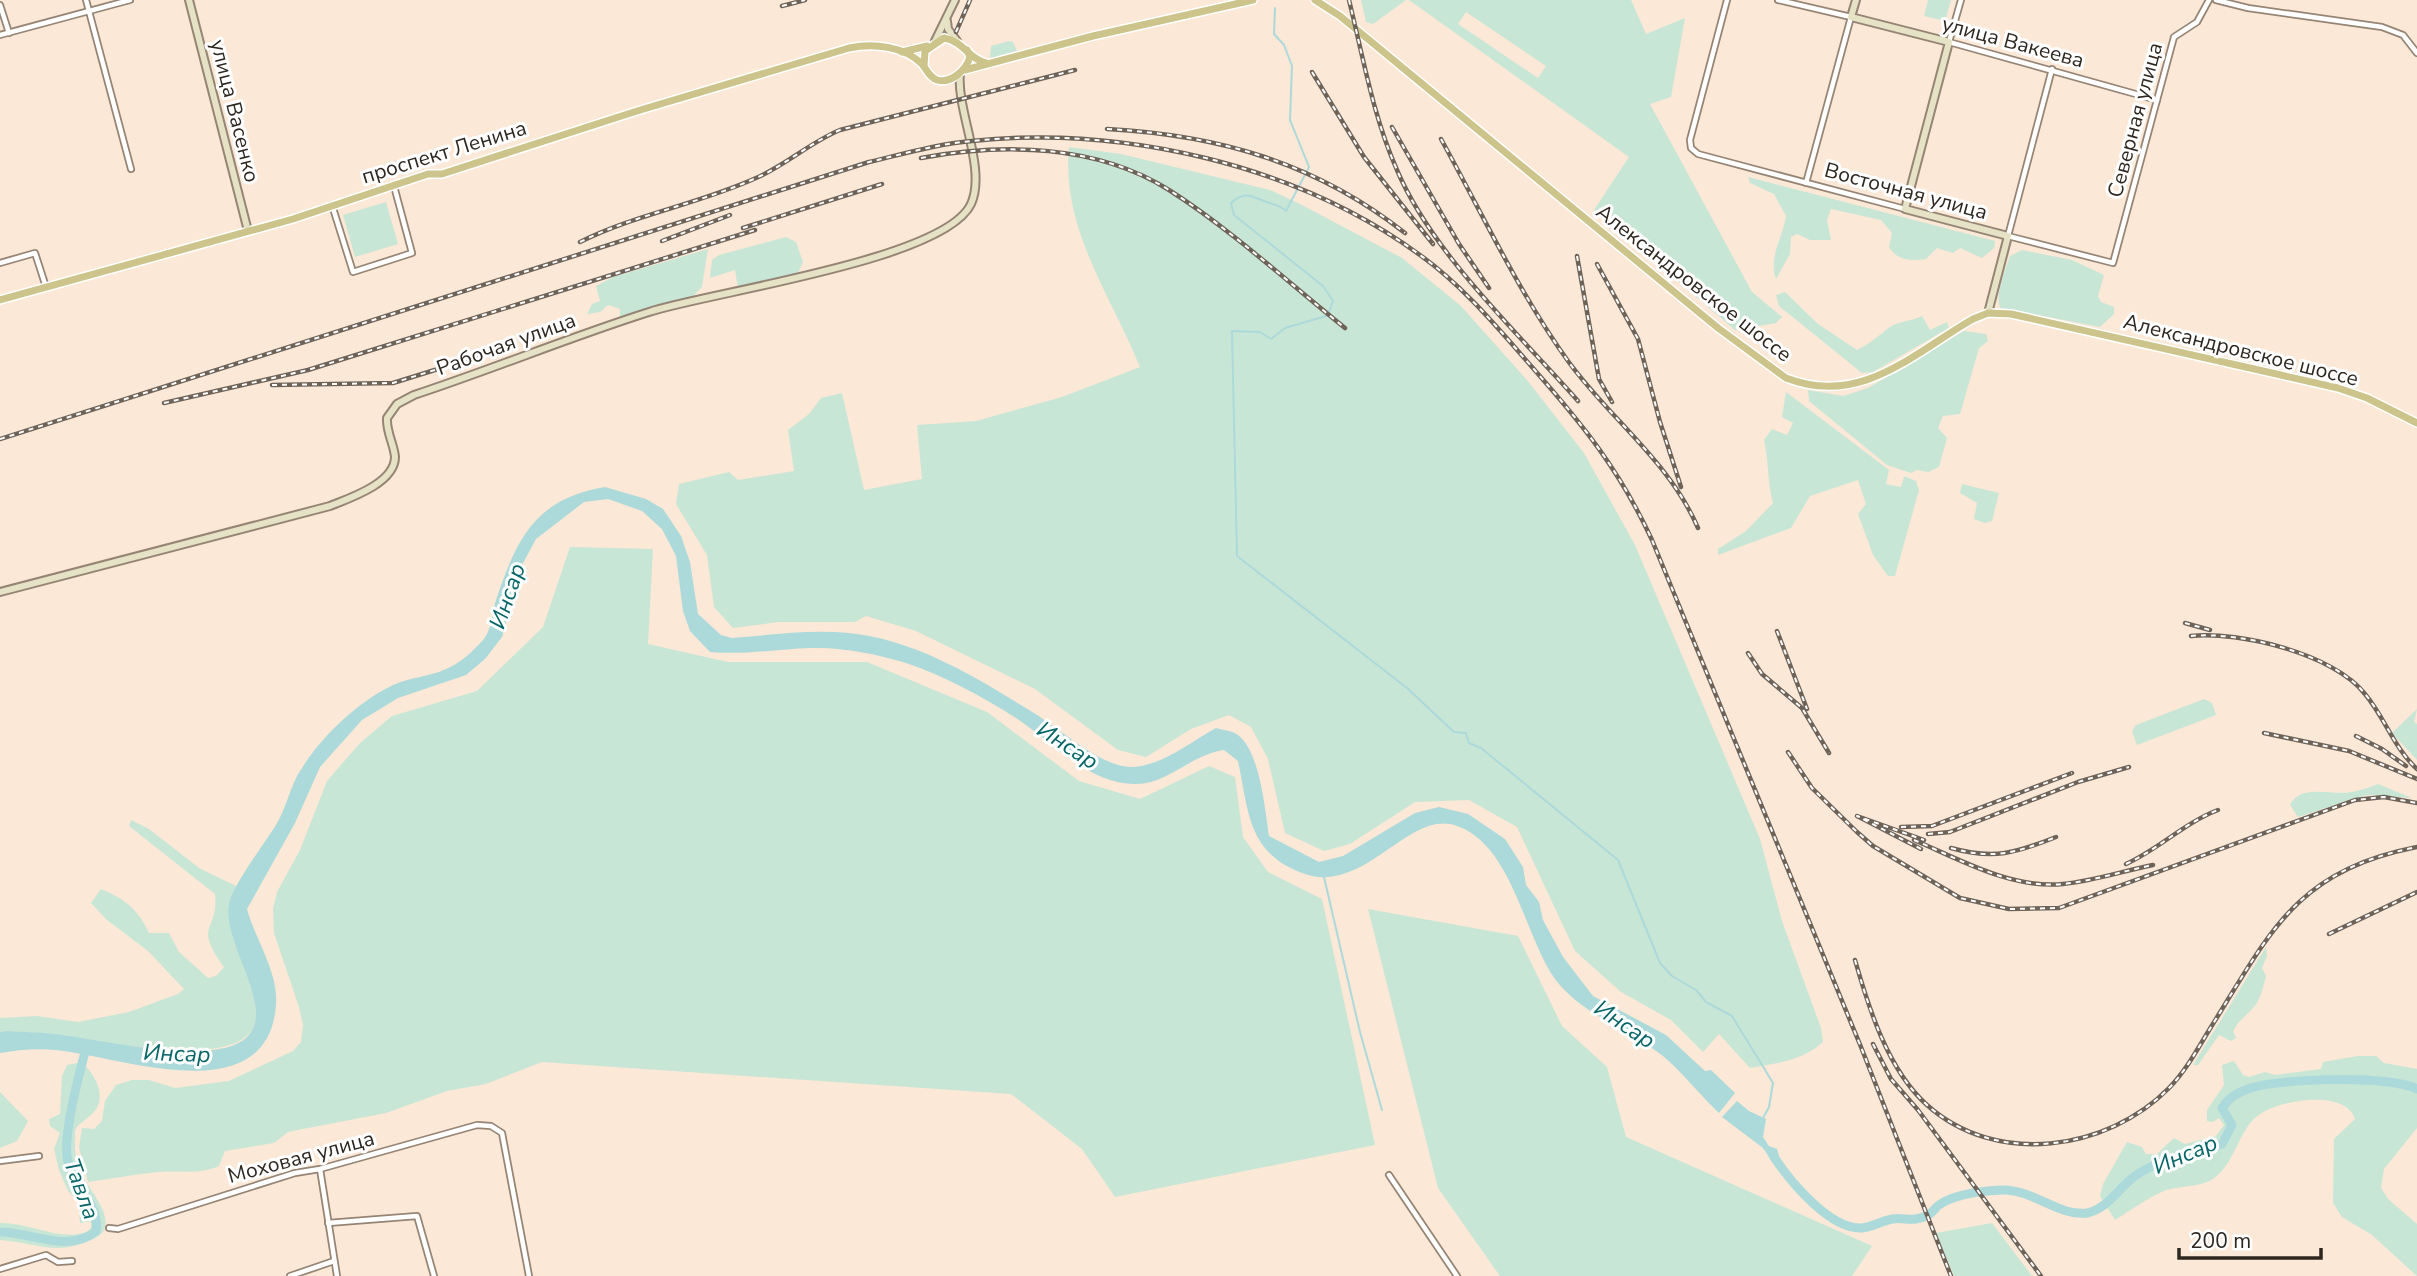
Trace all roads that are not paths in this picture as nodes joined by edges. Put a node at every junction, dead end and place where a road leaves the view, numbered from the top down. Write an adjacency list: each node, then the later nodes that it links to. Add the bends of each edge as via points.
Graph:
1 (86, 0): 14 (street)
2 (130, 0): 14 (street)
3 (189, 0): 37 (street, улица Васенко)
4 (955, 0): 16 (street)
5 (1253, 0): 25 (main road)
6 (1315, 0): 43 (main road, Александровское шоссе, via 1786,378 1836,387 1868,381)
7 (1727, 0): 33 (street, Восточная улица, via 1691,148 1698,154)
8 (1778, 0): 15 (street, улица Вакеева)
9 (1856, 0): 15 (street)
10 (1961, 0): 20 (street)
11 (2209, 0): 31 (street, Северная улица, via 2197,22 2174,37)
12 (2216, 0): 24 (street, via 2382,27 2403,35)
13 (0, 5): 17 (street)
14 (89, 11): 17 (street); 32 (street)
15 (1851, 17): 20 (street, улица Вакеева); 33 (street)
16 (947, 20): 19 (street); 21 (street)
17 (9, 33): 18 (street)
18 (0, 35)
19 (957, 41): 21 (main road, via 944,38); 22 (main road)
20 (1949, 42): 27 (street, улица Вакеева); 36 (street)
21 (932, 43): 23 (main road, via 915,51); 26 (main road, via 923,55)
22 (967, 50): 25 (main road); 28 (main road, via 969,61)
23 (898, 51): 26 (main road); 34 (main road, проспект Ленина, via 874,44 849,48)
24 (2417, 53)
25 (986, 63): 28 (main road)
26 (924, 67): 29 (main road, via 934,79)
27 (2052, 69): 31 (street, улица Вакеева); 38 (street)
28 (961, 72): 29 (main road); 30 (street)
29 (944, 80): 30 (street)
30 (959, 88): 45 (street, Рабочая улица, via 972,153 972,199 960,218 946,227 860,262 648,312 414,395 397,404 387,418 395,460 388,475 330,506)
31 (2157, 100): 40 (street, Северная улица)
32 (131, 169)
33 (1806, 183): 36 (street, Восточная улица)
34 (394, 185): 35 (main road, проспект Ленина); 35 (street, via 412,253 353,272)
35 (332, 205): 37 (main road, проспект Ленина)
36 (1905, 209): 38 (street, Восточная улица)
37 (248, 231): 41 (main road, проспект Ленина)
38 (2008, 236): 40 (street, Восточная улица); 43 (street)
39 (0, 263): 41 (street, via 34,253)
40 (2113, 263)
41 (46, 287): 42 (main road, проспект Ленина)
42 (0, 300)
43 (1989, 313): 44 (main road, Александровское шоссе, via 2011,314 2338,388)
44 (2417, 423)
45 (0, 592)
46 (39, 1156): 47 (street)
47 (0, 1161)
48 (320, 1169): 50 (street); 51 (street, Моховая улица); 58 (street, Моховая улица, via 477,1125 491,1126 502,1133)
49 (1389, 1175): 59 (street)
50 (328, 1223): 53 (street); 57 (street, via 417,1216)
51 (109, 1228)
52 (72, 1261): 54 (street, via 58,1262 46,1255)
53 (334, 1261): 55 (street); 56 (street)
54 (0, 1269)
55 (290, 1276)
56 (337, 1276)
57 (434, 1276)
58 (529, 1276)
59 (1457, 1276)

